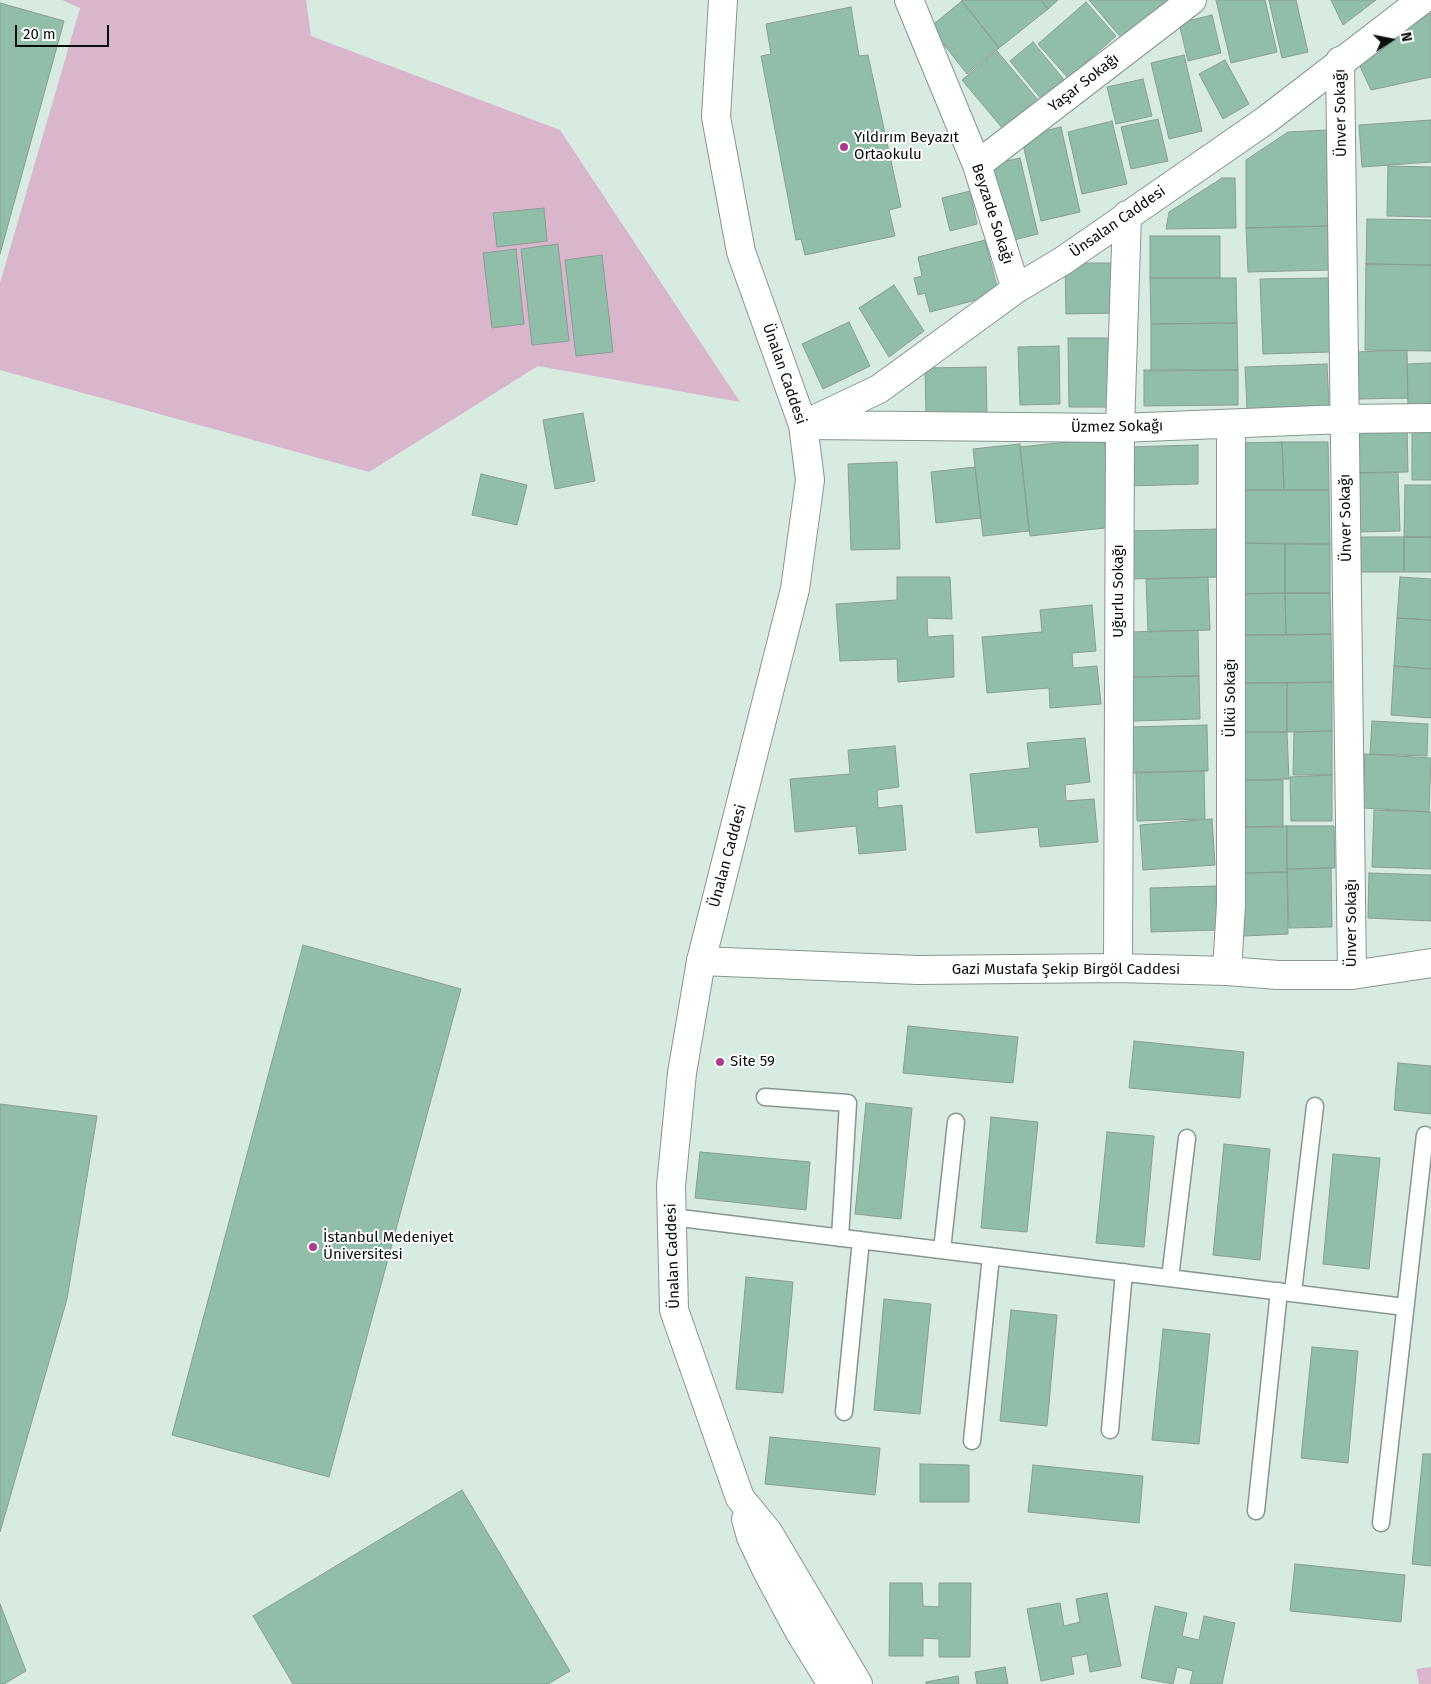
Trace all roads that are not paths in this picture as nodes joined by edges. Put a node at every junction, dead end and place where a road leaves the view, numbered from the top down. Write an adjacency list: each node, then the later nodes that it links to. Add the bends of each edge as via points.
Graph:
1 (724, 0): 12 (street, Ünalan Caddesi, via 716,117 741,252)
2 (909, 0): 6 (street, Beyzade Sokağı)
3 (1192, 0): 6 (street, Yaşar Sokağı)
4 (1422, 0): 5 (street, Ünsalan Caddesi)
5 (1340, 61): 7 (street, Ünsalan Caddesi, via 1266,120); 10 (street, Ünver Sokağı)
6 (977, 166): 8 (street, Beyzade Sokağı)
7 (1127, 215): 8 (street, Ünsalan Caddesi); 13 (street, Uğurlu Sokağı)
8 (1016, 289): 12 (street, Ünsalan Caddesi, via 880,389)
9 (1431, 418): 10 (street, Üzmez Sokağı)
10 (1344, 419): 11 (street, Üzmez Sokağı); 18 (street, Ünver Sokağı)
11 (1231, 424): 13 (street, Üzmez Sokağı); 17 (street, Ülkü Sokağı, via 1232,904)
12 (803, 425): 13 (street, Üzmez Sokağı); 14 (street, Ünalan Caddesi, via 810,480 795,589)
13 (1120, 428): 16 (street, Uğurlu Sokağı)
14 (701, 961): 16 (street, Gazi Mustafa Şekip Birgöl Caddesi, via 918,970); 24 (street, Ünalan Caddesi, via 682,1073 671,1186)
15 (1431, 963): 18 (street, Gazi Mustafa Şekip Birgöl Caddesi)
16 (1118, 968): 17 (street, Gazi Mustafa Şekip Birgöl Caddesi)
17 (1227, 971): 18 (street, Gazi Mustafa Şekip Birgöl Caddesi)
18 (1352, 975)
19 (764, 1097): 25 (lane, via 848,1104)
20 (1315, 1106): 31 (lane)
21 (956, 1122): 27 (lane)
22 (1425, 1135): 32 (lane)
23 (1186, 1138): 30 (lane)
24 (672, 1218): 25 (lane); 36 (street, Ünalan Caddesi, via 674,1310)
25 (840, 1238): 26 (lane)
26 (861, 1240): 27 (lane); 33 (lane)
27 (942, 1250): 28 (lane)
28 (991, 1256): 29 (lane); 35 (lane)
29 (1124, 1272): 30 (lane); 34 (lane)
30 (1170, 1278): 31 (lane)
31 (1286, 1292): 32 (lane); 37 (lane)
32 (1405, 1307): 38 (lane)
33 (844, 1412)
34 (1110, 1430)
35 (972, 1441)
36 (740, 1498): 39 (street, via 751,1537 768,1573); 40 (street, Ünalan Caddesi, via 768,1532)
37 (1256, 1511)
38 (1381, 1523)
39 (832, 1684)
40 (858, 1684)

